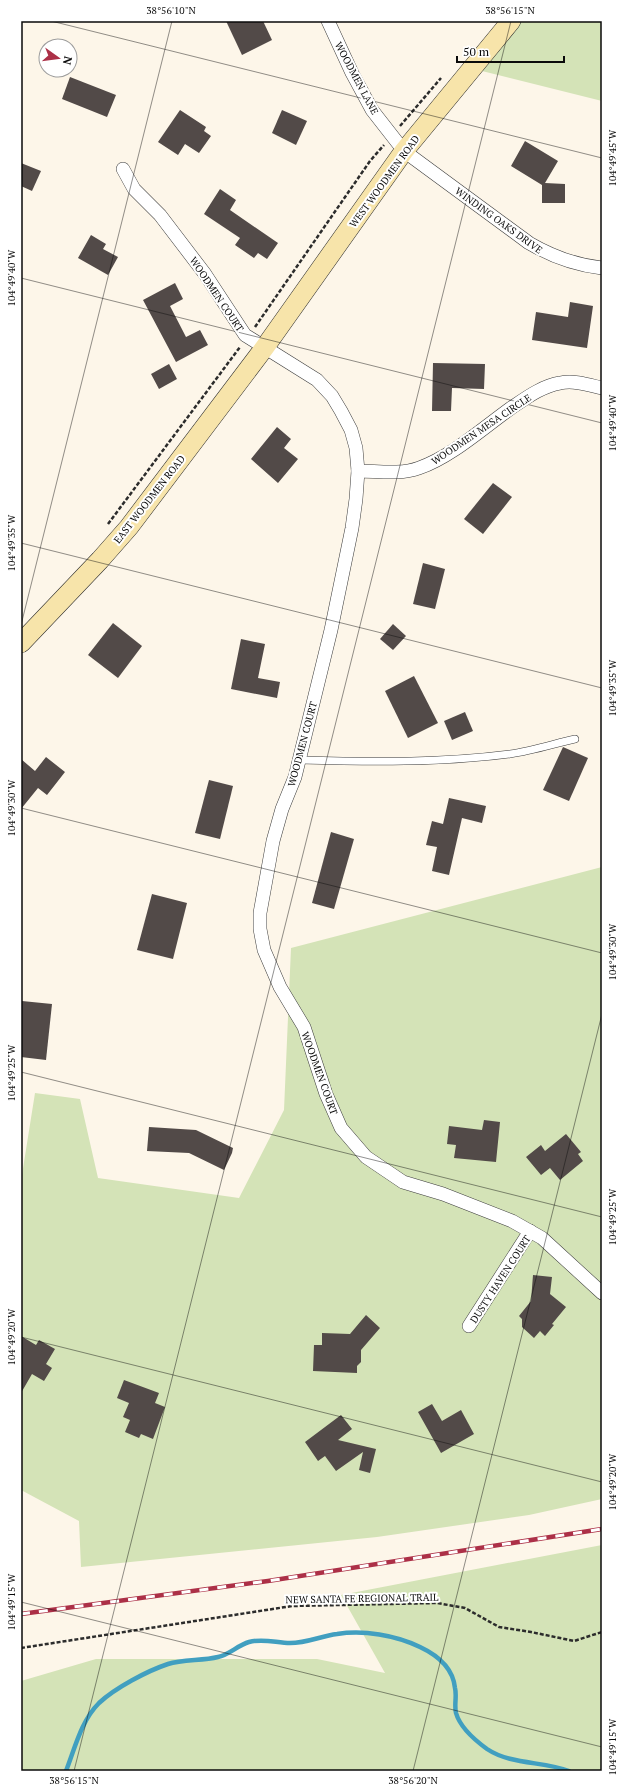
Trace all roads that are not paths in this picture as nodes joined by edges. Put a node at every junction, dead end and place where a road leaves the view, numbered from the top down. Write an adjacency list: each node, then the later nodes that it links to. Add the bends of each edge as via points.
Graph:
1 (328, 21): 3 (street, WOODMEN LANE, via 372,110)
2 (511, 21): 3 (main road, WEST WOODMEN ROAD)
3 (404, 151): 5 (street, WINDING OAKS DRIVE, via 549,255 566,262); 6 (main road, WEST WOODMEN ROAD)
4 (123, 169): 6 (street, WOODMEN COURT, via 134,189 160,214 205,274 245,335)
5 (602, 268)
6 (265, 346): 8 (street, WOODMEN COURT, via 317,380 332,396 351,430); 9 (main road, EAST WOODMEN ROAD, via 129,527)
7 (602, 388): 8 (street, WOODMEN MESA CIRCLE, via 574,382 546,387 445,455 418,469)
8 (358, 471): 11 (street, WOODMEN COURT, via 352,528)
9 (21, 643)
10 (575, 739): 11 (lane, via 510,754 470,758 393,762)
11 (300, 760): 12 (street, WOODMEN COURT, via 273,841 260,913 261,941 280,987 304,1027 326,1094 341,1128 366,1157 402,1182 443,1194 512,1221)
12 (530, 1231): 13 (street, WOODMEN COURT, via 542,1238); 14 (street, DUSTY HAVEN COURT)
13 (602, 1293)
14 (469, 1326)

